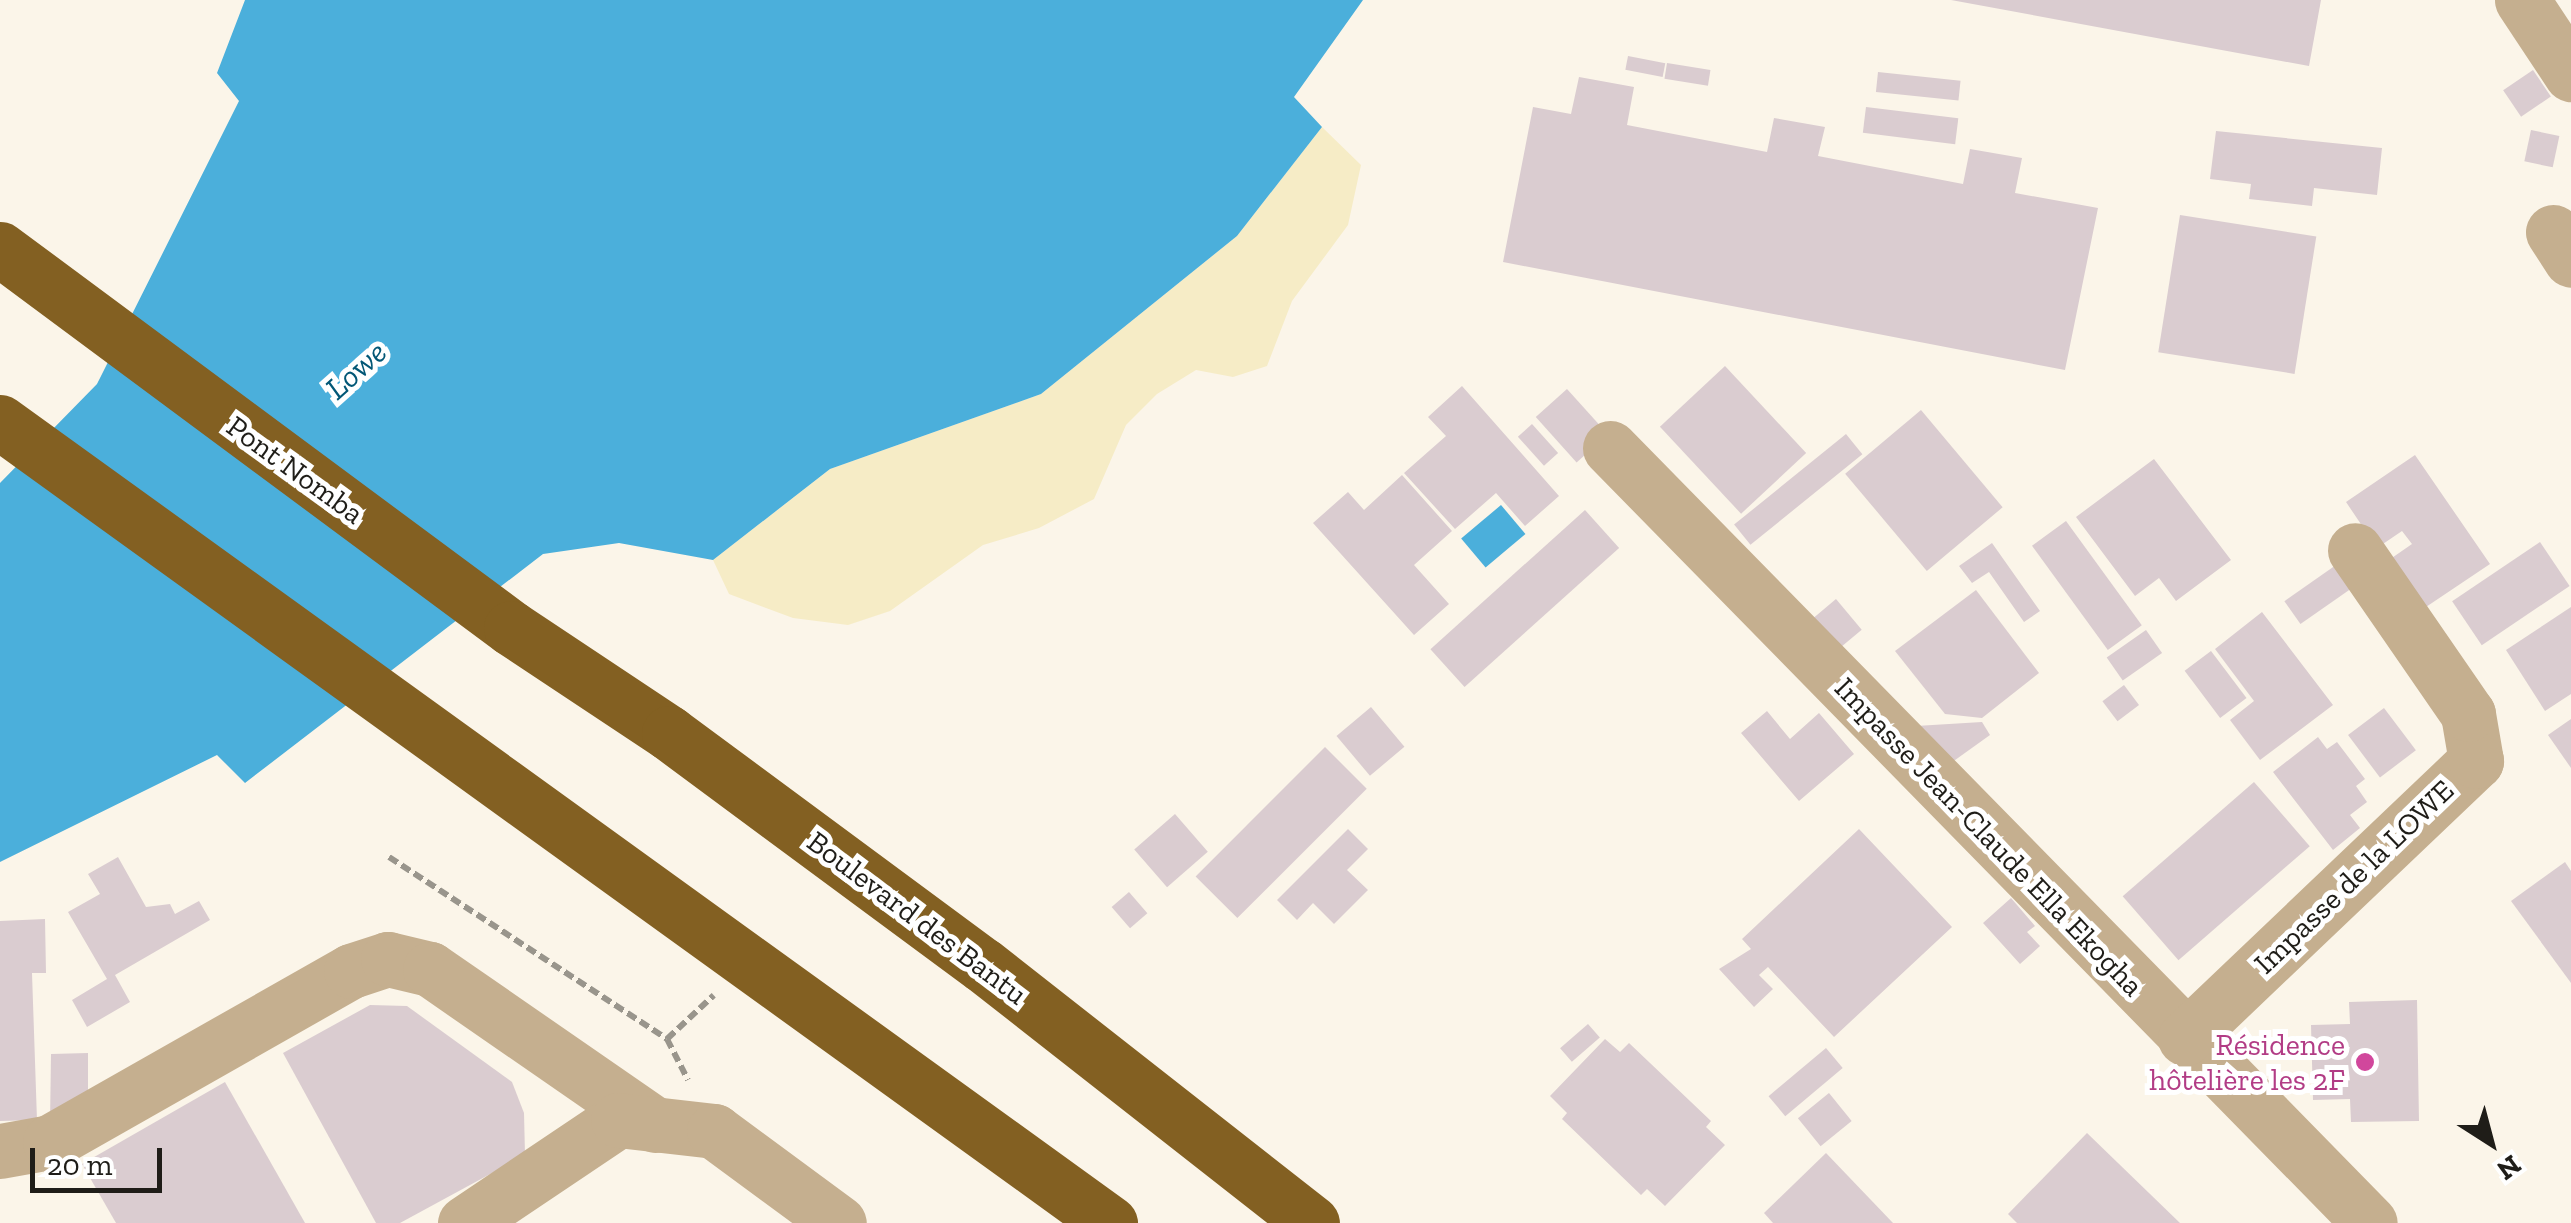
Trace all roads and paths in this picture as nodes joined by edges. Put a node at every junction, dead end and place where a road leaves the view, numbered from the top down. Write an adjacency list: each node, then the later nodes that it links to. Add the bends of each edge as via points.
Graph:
1 (2522, 0): 2 (street)
2 (2571, 74)
3 (0, 249): 7 (highway, Pont Nomba)
4 (0, 422): 17 (highway)
5 (1610, 448): 10 (street, Impasse Jean-Claude Ella Ekogha)
6 (2355, 550): 10 (street, Impasse de la LOWE, via 2468,714 2476,761)
7 (511, 628): 18 (highway, Boulevard des Bantu, via 669,733 983,965)
8 (389, 857): 11 (path)
9 (726, 984): 11 (path)
10 (2185, 1038): 19 (street, Impasse Jean-Claude Ella Ekogha, via 2220,1065)
11 (666, 1039): 13 (path)
12 (637, 1122): 13 (street); 14 (street, via 430,969 388,959 351,970 50,1142); 15 (street)
13 (714, 1131): 16 (street)
14 (0, 1151)
15 (464, 1223)
16 (839, 1223)
17 (1110, 1223)
18 (1312, 1223)
19 (2370, 1223)

